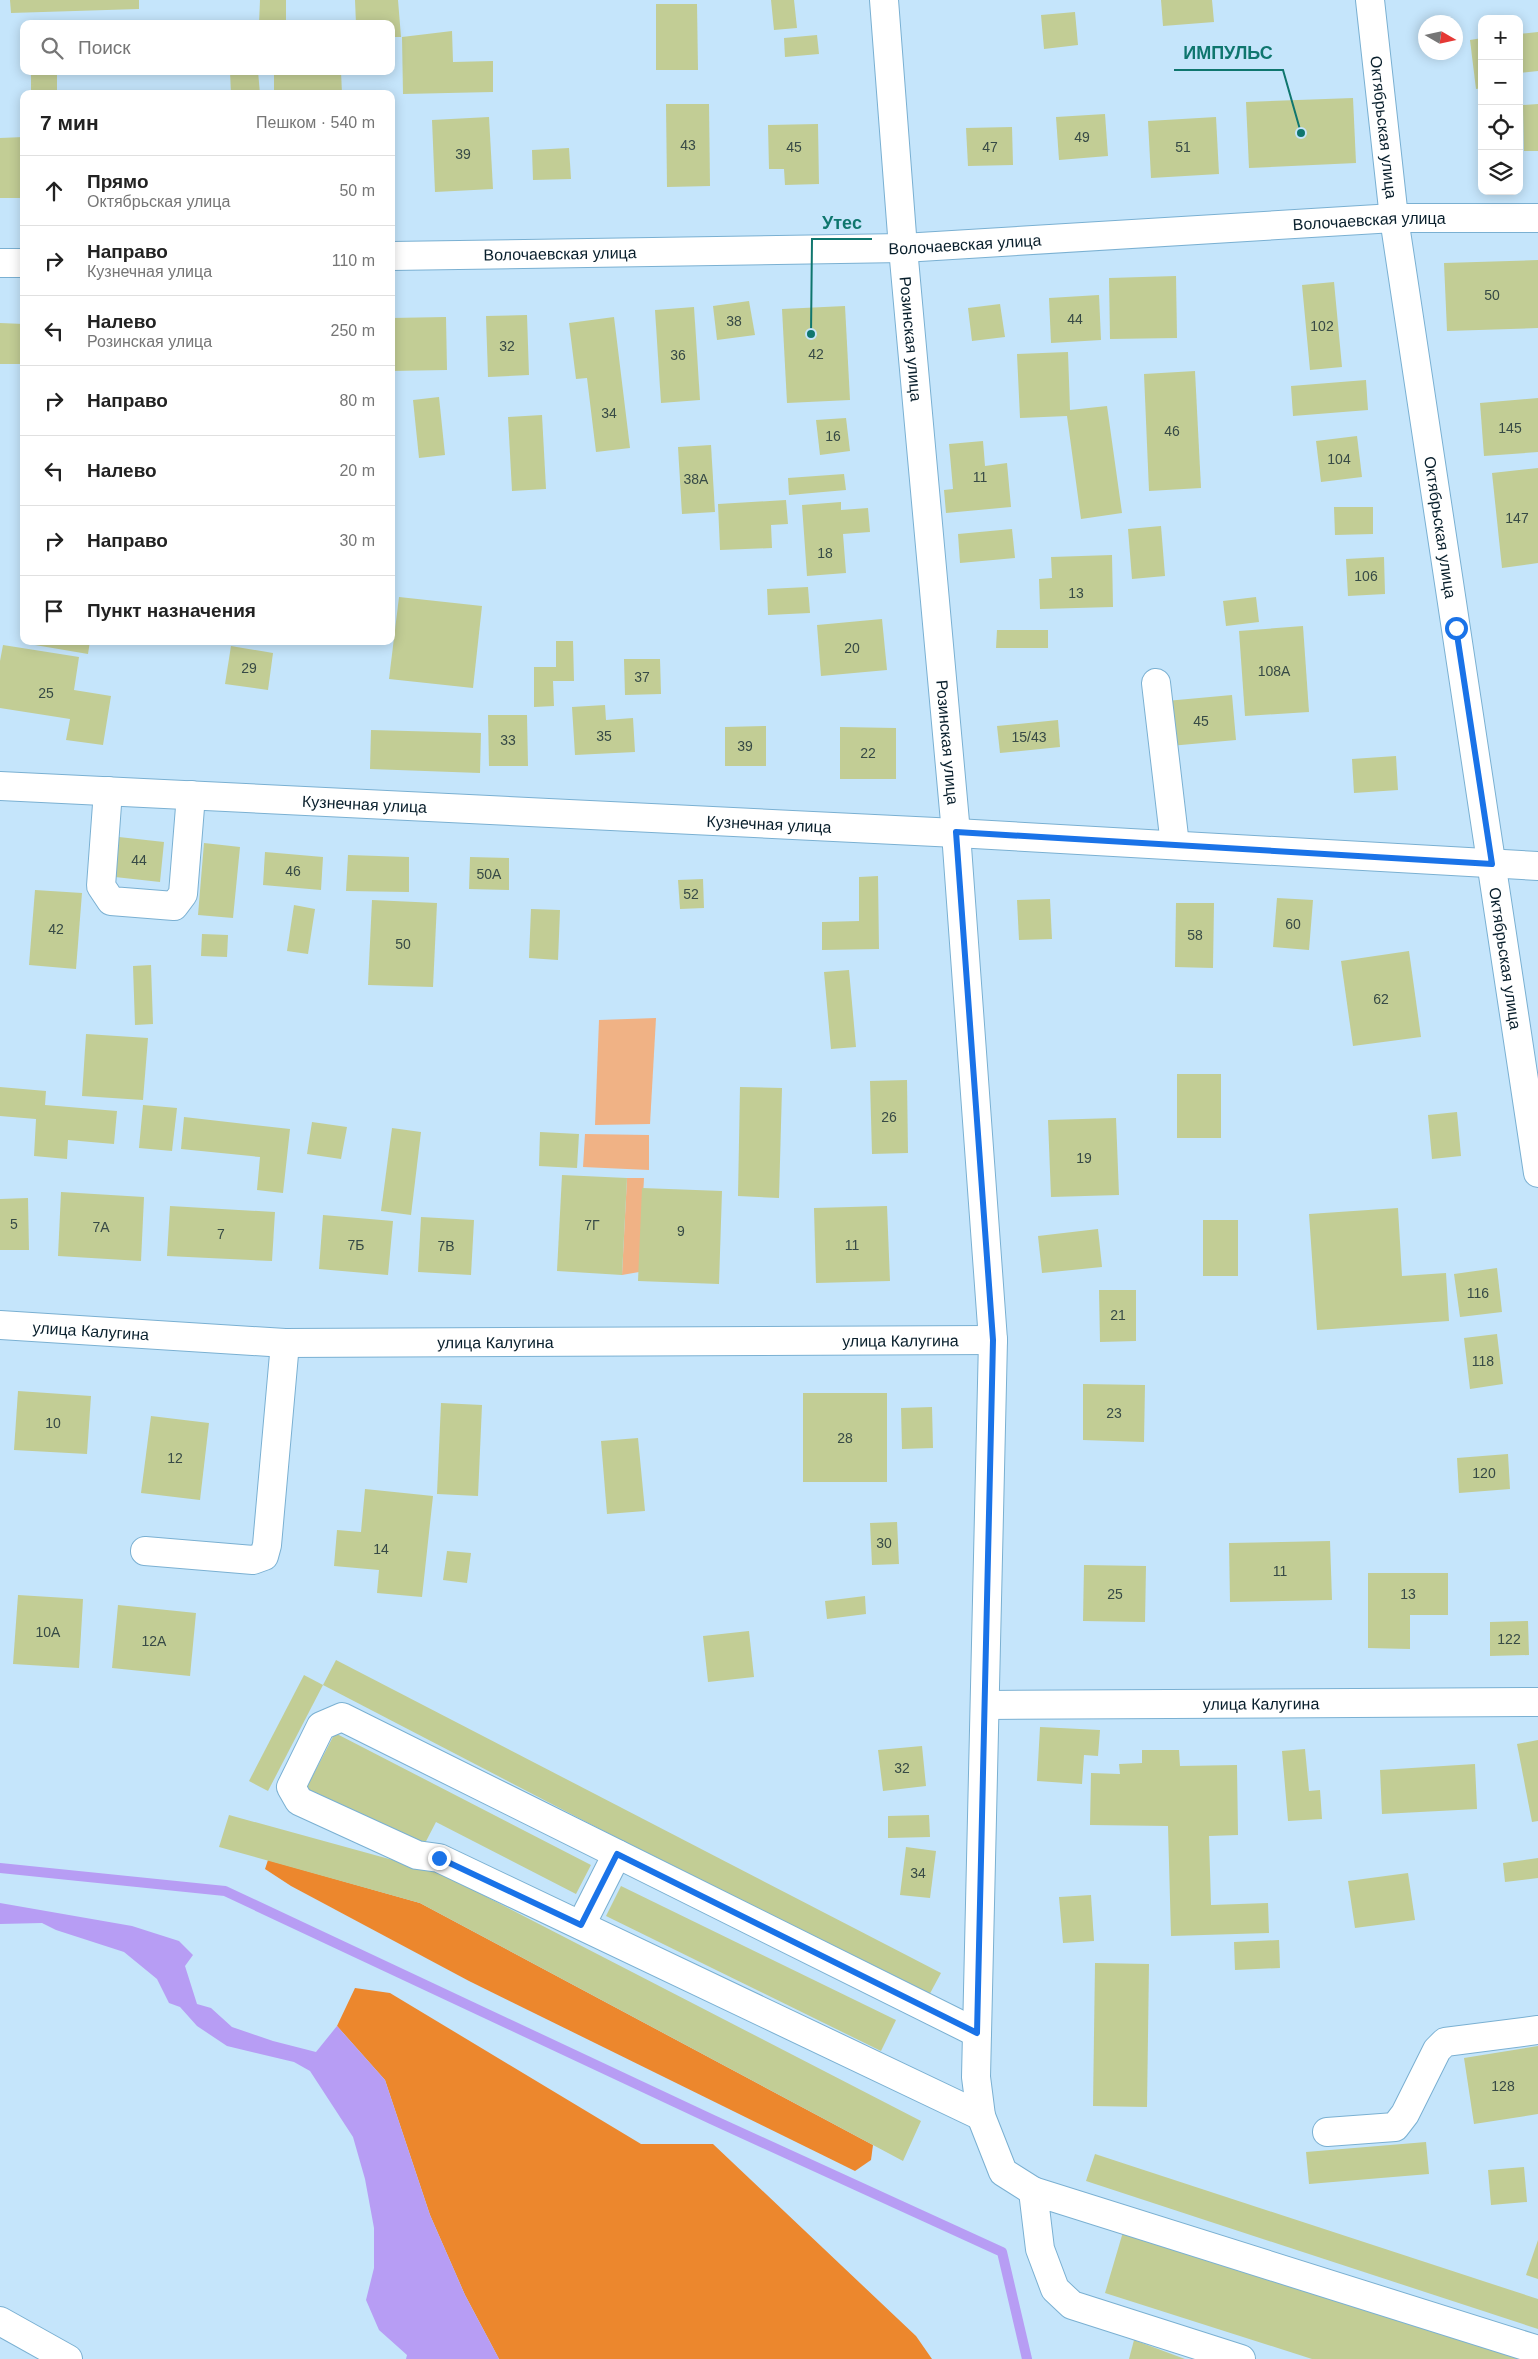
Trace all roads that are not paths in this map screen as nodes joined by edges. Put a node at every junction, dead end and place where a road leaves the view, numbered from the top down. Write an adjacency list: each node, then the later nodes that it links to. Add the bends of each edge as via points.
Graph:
1 (884, 0): 5 (street, Розинская улица)
2 (1370, 0): 3 (street, Октябрьская улица)
3 (1394, 218): 4 (street, Волочаевская улица); 5 (street, Волочаевская улица); 15 (street, Октябрьская улица)
4 (1538, 218)
5 (903, 248): 6 (street, Волочаевская улица); 13 (street, Розинская улица)
6 (395, 256)
7 (20, 262): 8 (street)
8 (0, 263)
9 (1156, 684): 14 (street)
10 (0, 786): 11 (street, Кузнечная улица)
11 (108, 791): 12 (street, Кузнечная улица); 12 (street, via 101,886 111,901 174,906 184,894)
12 (191, 794): 13 (street, Кузнечная улица)
13 (956, 832): 14 (street, Кузнечная улица); 19 (street, Розинская улица)
14 (1175, 845): 15 (street, Кузнечная улица)
15 (1492, 864): 16 (street, Кузнечная улица); 17 (street, Октябрьская улица)
16 (1538, 866)
17 (1538, 1173)
18 (0, 1325): 20 (street, улица Калугина)
19 (993, 1340): 20 (street, улица Калугина); 23 (street, Розинская улица)
20 (285, 1343): 21 (street, via 264,1556 253,1560)
21 (145, 1551)
22 (1538, 1702): 23 (street, улица Калугина)
23 (985, 1705): 27 (street, Розинская улица)
24 (617, 1854): 25 (street); 25 (street, via 342,1717 321,1726 291,1786 299,1801 417,1855 439,1858); 27 (street)
25 (581, 1925): 28 (street)
26 (1538, 2030): 29 (street, via 1445,2042 1436,2050 1405,2114 1395,2127)
27 (977, 2033): 28 (street, Розинская улица, via 976,2077)
28 (982, 2116): 30 (street, Розинская улица, via 1003,2172)
29 (1327, 2132)
30 (1033, 2190): 32 (street); 34 (street, via 1040,2249 1055,2289 1072,2305)
31 (0, 2321): 33 (street)
32 (1538, 2350)
33 (68, 2359)
34 (1241, 2359)

